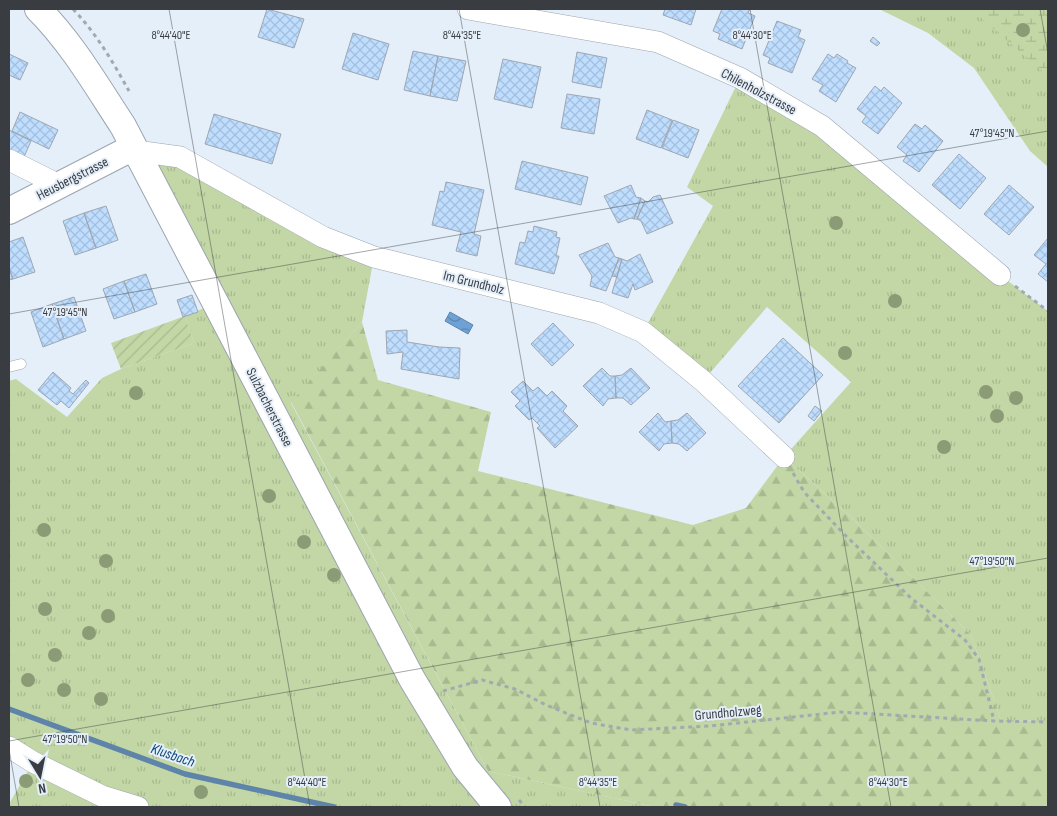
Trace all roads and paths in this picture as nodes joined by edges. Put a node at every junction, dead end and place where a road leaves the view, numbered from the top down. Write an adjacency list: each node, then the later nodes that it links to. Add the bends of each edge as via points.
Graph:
1 (38, 9): 3 (street, Sulzbacherstrasse, via 74,51)
2 (468, 9): 7 (street, Chilenholzstrasse, via 658,42 740,78 822,126)
3 (136, 151): 5 (street, Heusbergstrasse, via 124,152); 11 (street, Im Grundholz, via 180,157 324,237 374,257 599,313 643,332 703,381); 12 (street, Sulzbacherstrasse)
4 (9, 160): 5 (street)
5 (59, 185): 6 (street, Heusbergstrasse)
6 (9, 211)
7 (1000, 275): 8 (path)
8 (1048, 311)
9 (21, 364): 10 (lane)
10 (9, 367)
11 (784, 457): 13 (path, via 804,492 845,535 911,598 965,640 979,659)
12 (420, 693): 13 (path, Grundholzweg, via 443,691 482,680 515,689 591,724 631,730 710,726 840,712); 17 (street, Sulzbacherstrasse, via 465,766)
13 (994, 721): 14 (path, Grundholzweg)
14 (1048, 722)
15 (9, 747): 16 (street, via 102,796)
16 (138, 807)
17 (498, 807)

